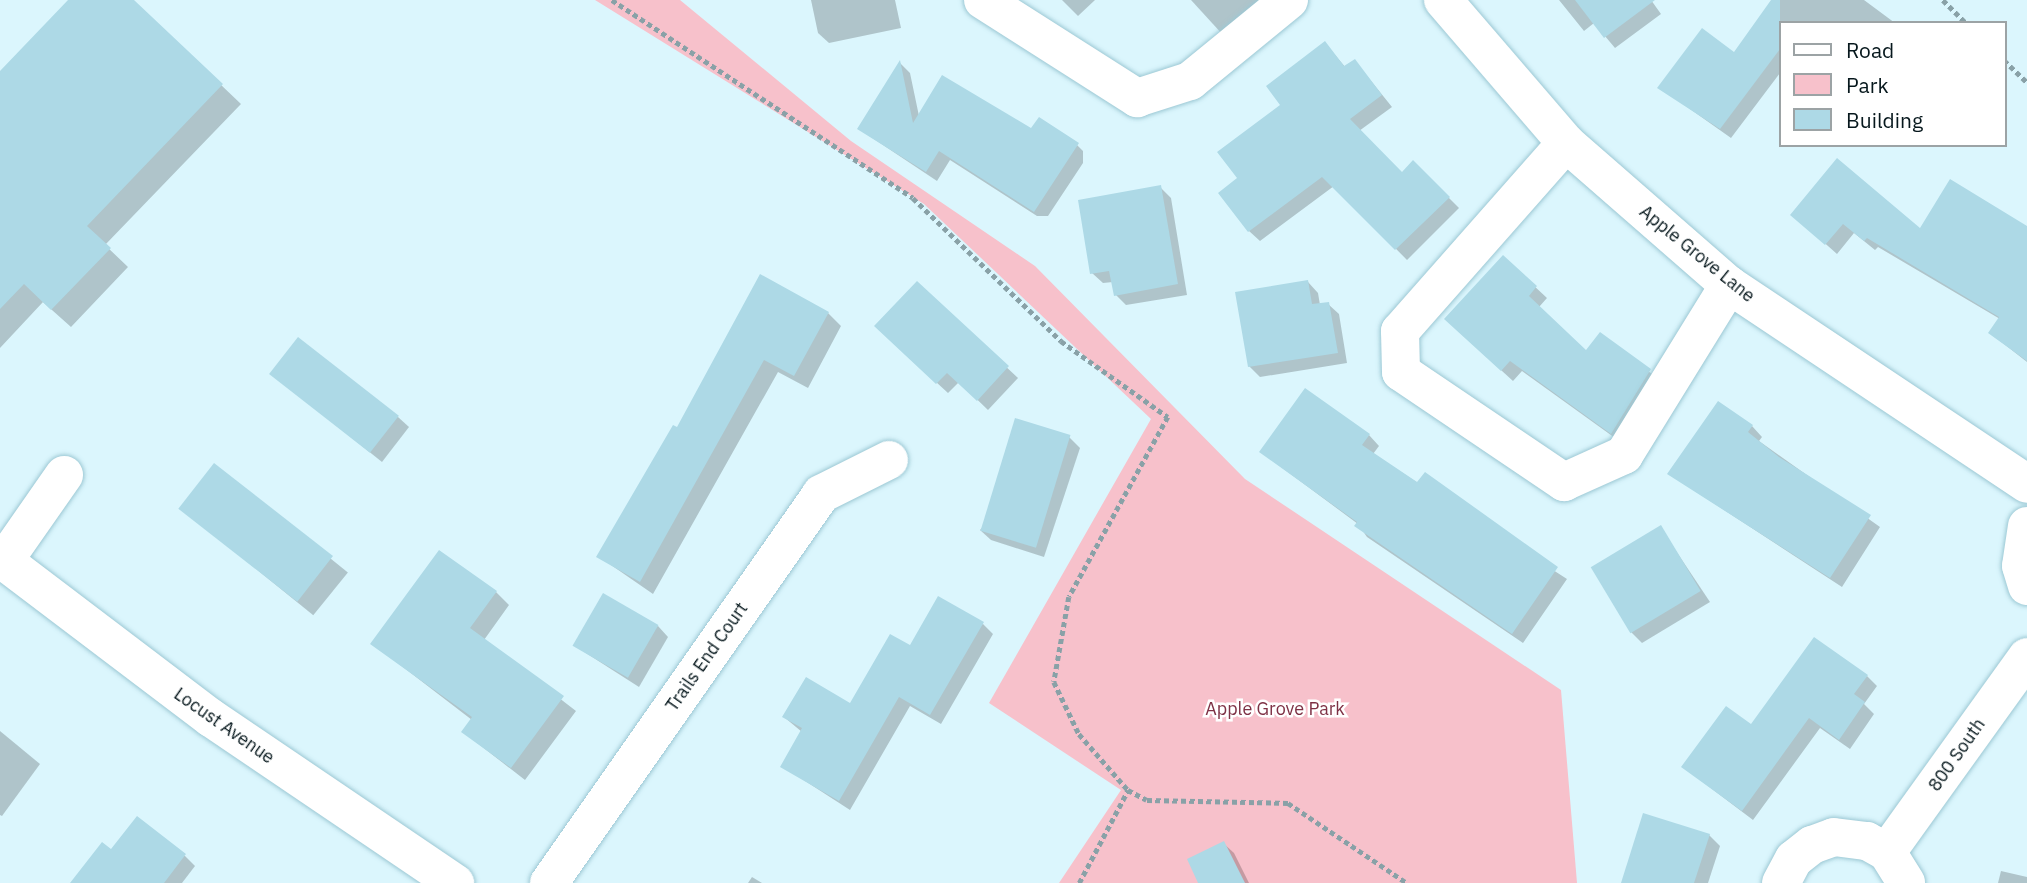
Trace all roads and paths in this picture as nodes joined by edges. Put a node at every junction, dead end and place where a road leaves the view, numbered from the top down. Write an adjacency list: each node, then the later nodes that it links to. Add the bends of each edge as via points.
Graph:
1 (612, 0): 18 (path, via 913,198 1061,341 1168,417 1069,597 1054,682 1079,734)
2 (983, 0): 3 (street, via 1138,98 1190,81)
3 (1289, 0)
4 (1443, 0): 9 (street, Apple Grove Lane)
5 (1943, 0): 6 (path)
6 (1964, 21)
7 (2006, 62): 8 (path)
8 (2027, 82)
9 (1566, 143): 10 (street, Apple Grove Lane); 10 (street, via 1400,331 1401,372 1564,482 1624,456)
10 (1729, 285): 13 (street, Apple Grove Lane)
11 (889, 460): 21 (street, Trails End Court, via 821,494)
12 (64, 475): 15 (street)
13 (2027, 484)
14 (2027, 526): 16 (street, via 2021,566)
15 (2, 559): 20 (street, Locust Avenue, via 211,718)
16 (2027, 586)
17 (2027, 657): 19 (street, 800 South)
18 (1128, 790): 22 (path); 23 (path, via 1147,800 1287,803)
19 (1897, 868): 24 (street, 800 South, via 1867,841 1834,837 1812,845 1794,859)
20 (455, 883)
21 (549, 883)
22 (1079, 883)
23 (1407, 883)
24 (1781, 883)

